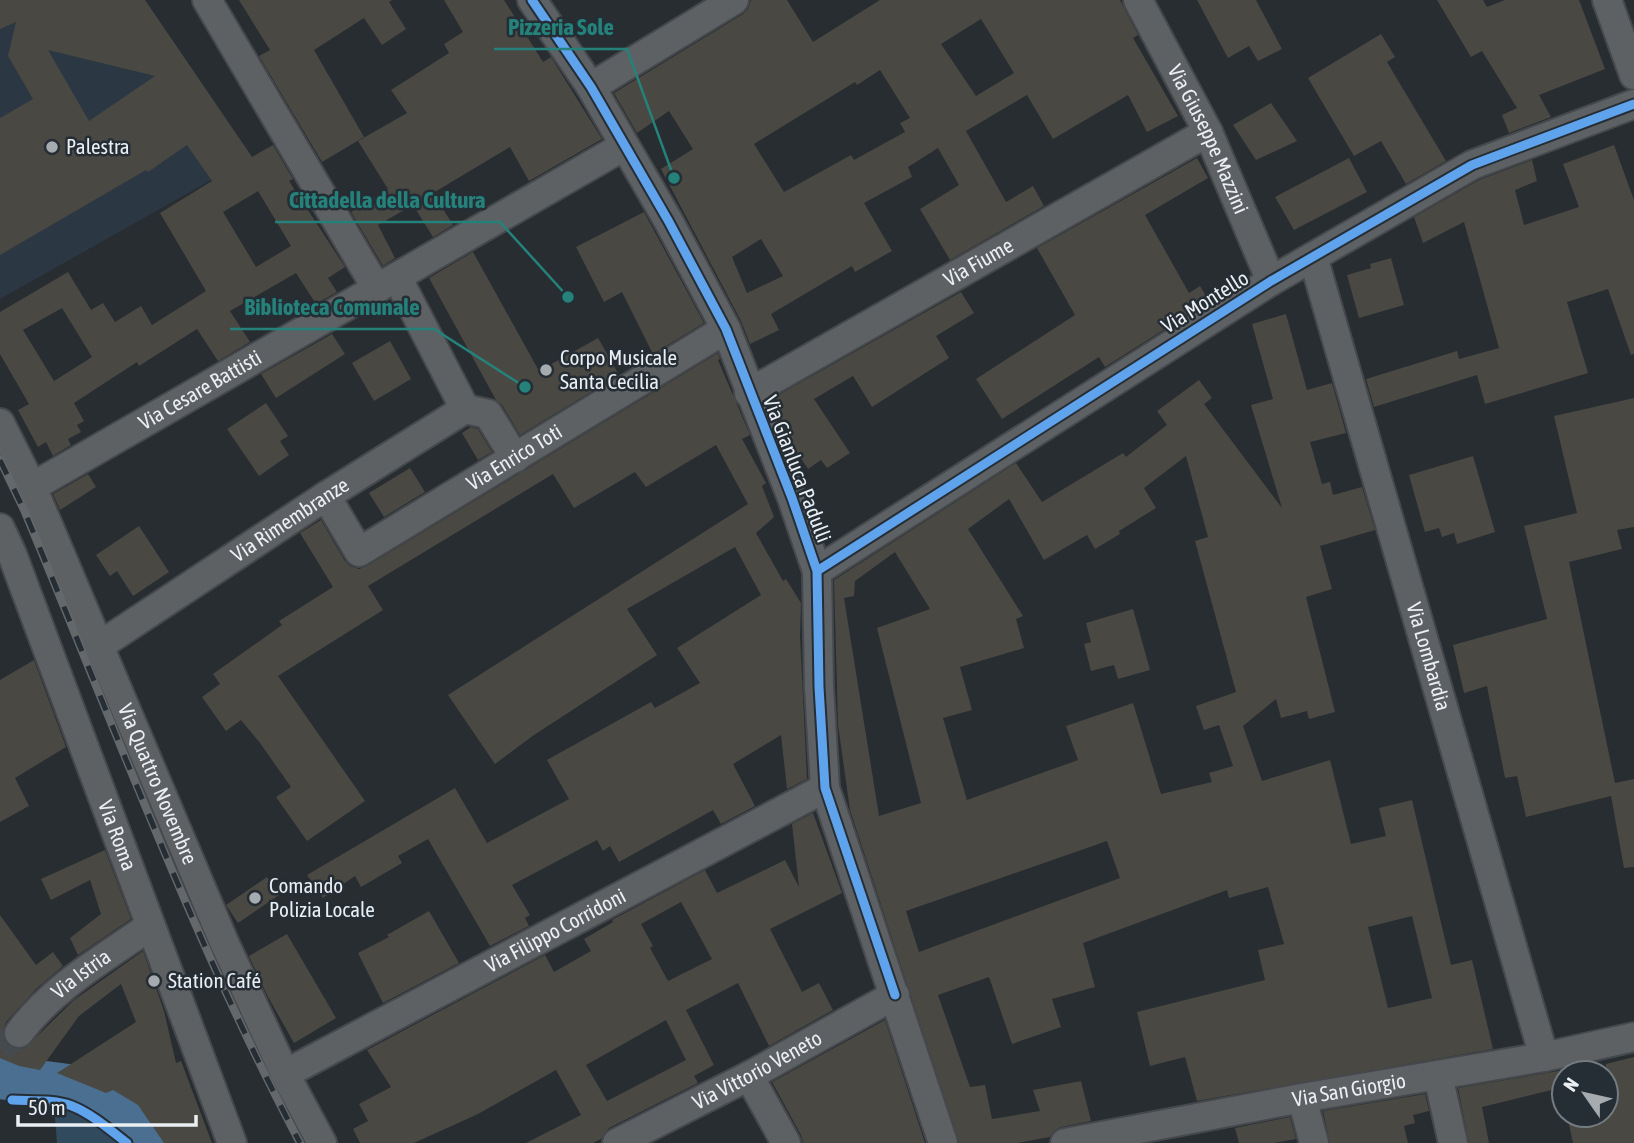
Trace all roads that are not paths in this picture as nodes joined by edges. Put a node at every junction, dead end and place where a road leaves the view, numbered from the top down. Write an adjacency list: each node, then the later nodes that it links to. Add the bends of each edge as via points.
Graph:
1 (206, 0): 13 (street)
2 (532, 0): 7 (street, Via Gianluca Padulli)
3 (1607, 0): 6 (street)
4 (731, 2): 7 (street)
5 (1146, 4): 9 (street, Via Giuseppe Mazzini)
6 (1634, 75)
7 (591, 87): 10 (street, Via Gianluca Padulli)
8 (1634, 104): 11 (street, Via Montello, via 1472,165)
9 (1208, 132): 12 (street, Via Giuseppe Mazzini); 15 (street, Via Fiume)
10 (624, 146): 13 (street, Via Cesare Battisti); 14 (street, Via Gianluca Padulli)
11 (1312, 257): 12 (street, Via Montello); 29 (street, Via Lombardia)
12 (1271, 281): 22 (street, Via Montello)
13 (387, 283): 16 (street); 19 (street, Via Cesare Battisti)
14 (726, 329): 15 (street, Via Gianluca Padulli); 18 (street, Via Enrico Toti)
15 (750, 393): 22 (street, Via Gianluca Padulli)
16 (476, 412): 18 (street); 20 (street, Via Rimembranze)
17 (0, 423): 19 (street, Via Quattro Novembre)
18 (515, 458): 20 (street, Via Enrico Toti, via 359,552)
19 (32, 487): 23 (street, Via Quattro Novembre)
20 (326, 496): 23 (street, Via Rimembranze)
21 (0, 528): 25 (street, Via Roma)
22 (817, 571): 24 (street, Via Gianluca Padulli)
23 (99, 646): 30 (street, Via Quattro Novembre)
24 (825, 788): 26 (street, Via Gianluca Padulli); 30 (street, Via Filippo Corridoni)
25 (150, 926): 27 (street, Via Istria, via 55,992); 34 (street, Via Roma)
26 (895, 995): 32 (street, Via Vittorio Veneto); 38 (street, Via Gianluca Padulli)
27 (19, 1033)
28 (1634, 1037): 29 (street, Via San Giorgio)
29 (1544, 1057): 31 (street, Via San Giorgio)
30 (285, 1074): 35 (street, Via Quattro Novembre)
31 (1438, 1074): 33 (street, Via San Giorgio); 41 (street)
32 (749, 1076): 36 (street, Via Vittorio Veneto); 37 (street)
33 (1302, 1098): 39 (street, Via San Giorgio); 40 (street)
34 (232, 1143)
35 (322, 1143)
36 (617, 1143)
37 (786, 1143)
38 (943, 1143)
39 (1065, 1143)
40 (1314, 1143)
41 (1453, 1143)

